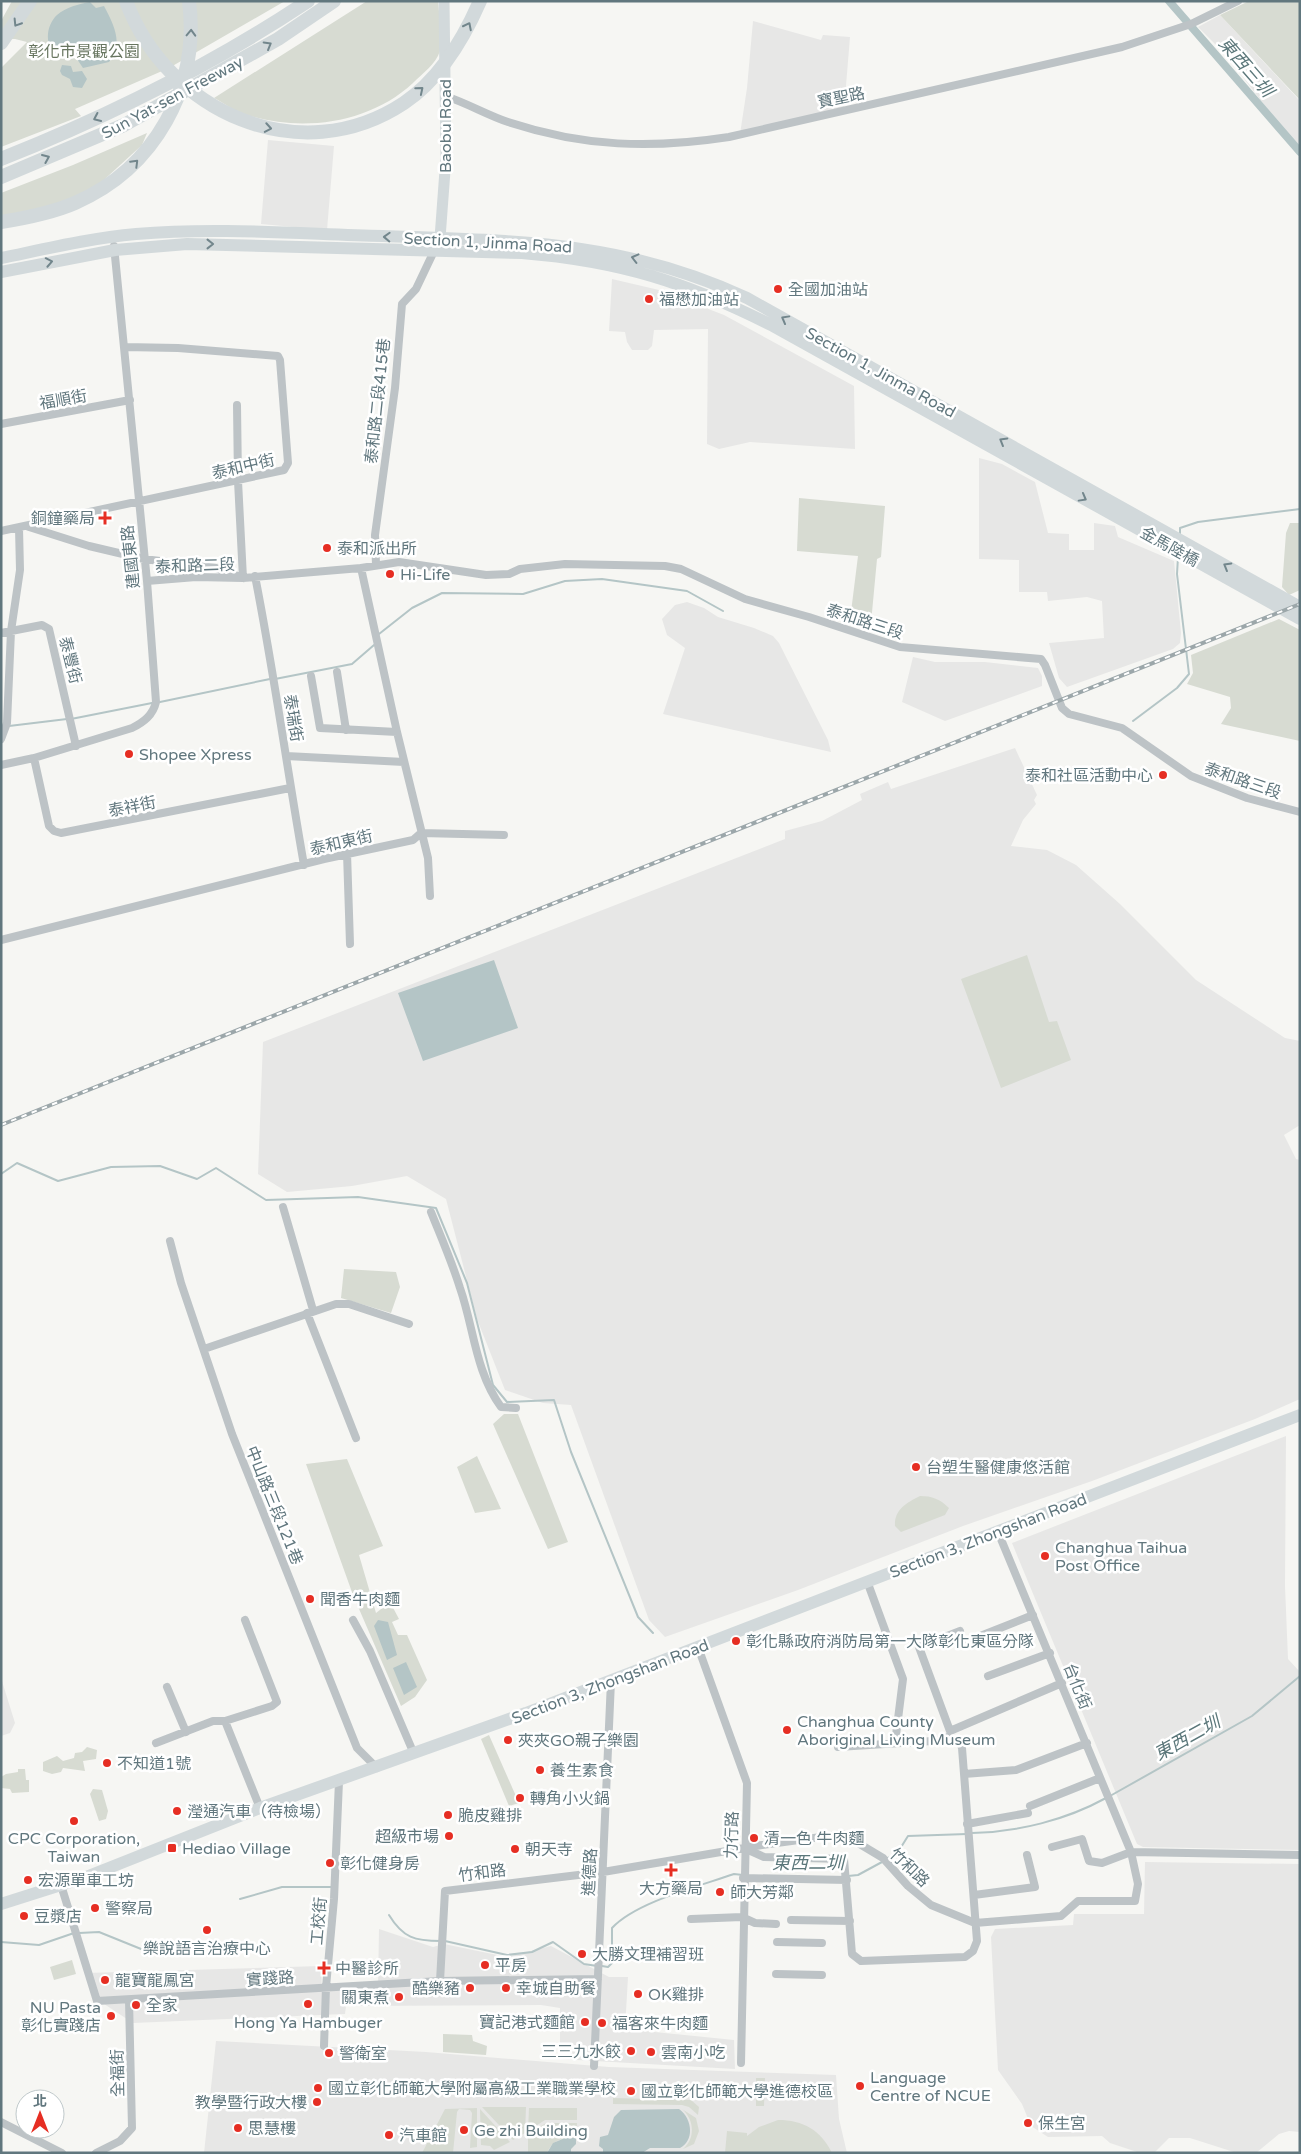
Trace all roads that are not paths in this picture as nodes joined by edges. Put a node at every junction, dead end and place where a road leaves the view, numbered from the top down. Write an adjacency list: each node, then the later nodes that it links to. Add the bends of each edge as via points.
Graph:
1 (30, 1): 9 (highway, one-way to 9)
2 (126, 1): 7 (highway, one-way to 7, via 131,16 162,64 201,99 222,112 259,127 311,132 363,122 404,103 425,87 456,50)
3 (189, 1): 13 (highway, one-way to 3, via 81,200 112,182 146,151 173,110 185,81 190,52)
4 (308, 1): 11 (highway, Sun Yat-sen Freeway, one-way to 11, via 250,39 159,89)
5 (334, 1): 12 (highway, Sun Yat-sen Freeway, one-way to 5, via 124,125 278,39)
6 (444, 1): 10 (street, Baobu Road)
7 (480, 1)
8 (1238, 1): 10 (street, 寶聖路, via 1191,24 1122,48 698,142 630,146 569,139 508,122)
9 (1, 43)
10 (445, 96): 15 (street, Baobu Road, via 446,157)
11 (1, 159)
12 (1, 178)
13 (1, 222)
14 (112, 237): 15 (main road, Section 1, Jinma Road, one-way to 14, via 206,230); 16 (street, 建國東路); 17 (main road, Section 1, Jinma Road)
15 (438, 244): 16 (main road, Section 1, Jinma Road, one-way to 15, via 206,244); 23 (main road, Section 1, Jinma Road, via 513,240 570,246 634,258 705,280 755,302); 29 (street, 泰和路二段415巷, via 416,289 402,304 395,388 375,535)
16 (115, 250): 18 (main road, Section 1, Jinma Road, one-way to 16); 19 (street, 建國東路)
17 (1, 258)
18 (1, 272)
19 (124, 347): 20 (street, 建國東路); 24 (street, 泰和中街, via 278,356 288,463 284,470)
20 (130, 400): 22 (street, 福順街); 25 (street, 建國東路)
21 (237, 405): 24 (street)
22 (1, 424)
23 (1043, 470): 34 (main road, 金馬陸橋, one-way to 23); 35 (main road, 金馬陸橋, one-way to 35)
24 (238, 481): 25 (street, 泰和中街); 32 (street)
25 (138, 503): 26 (street, 泰和中街); 28 (street, 建國東路)
26 (23, 527): 27 (street, 泰和中街); 28 (street, 泰和路二段); 36 (street)
27 (1, 531)
28 (144, 559): 32 (street, 泰和路二段, via 216,568); 33 (street, 建國東路)
29 (376, 565): 30 (street, 泰和路二段); 49 (street, 泰和路三段, via 399,562 486,574 509,574 520,569 565,564 665,566 681,569 745,599 900,648 1041,659 1062,708 1069,714 1122,728 1191,776 1247,798)
30 (361, 568): 31 (street, 泰和路二段); 41 (street)
31 (255, 576): 32 (street, 泰和路二段); 44 (street, 泰瑞街)
32 (243, 578): 33 (street, 泰和路二段)
33 (148, 580): 43 (street, 建國東路, via 154,711 143,723 132,728)
34 (1300, 607)
35 (1300, 619)
36 (11, 631): 37 (street, 泰豐街); 42 (street); 43 (street, 泰豐街, via 42,625 49,629)
37 (1, 633)
38 (336, 672): 40 (street)
39 (311, 676): 40 (street, via 320,728)
40 (346, 730): 41 (street)
41 (397, 732): 46 (street)
42 (3, 735)
43 (76, 746): 45 (street, 建國東路)
44 (286, 756): 46 (street); 48 (street, 泰瑞街)
45 (34, 758): 47 (street, 建國東路); 48 (street, 泰祥街, via 49,826 61,833)
46 (404, 762): 50 (street)
47 (1, 765)
48 (290, 788): 53 (street, 泰瑞街)
49 (1300, 812)
50 (421, 833): 51 (street); 52 (street, 泰和東街, via 413,840); 54 (street, via 428,858)
51 (504, 835)
52 (347, 854): 53 (street, 泰和東街); 56 (street)
53 (304, 864): 55 (street, 泰和東街)
54 (430, 896)
55 (1, 940)
56 (350, 944)
57 (283, 1207): 60 (street)
58 (431, 1212): 63 (street, via 461,1289 474,1345 490,1391 501,1407)
59 (170, 1241): 62 (street, 中山路三段121巷)
60 (310, 1312): 61 (street, via 336,1304 349,1304); 62 (street); 65 (street)
61 (409, 1324)
62 (204, 1349): 88 (street, 中山路三段121巷, via 232,1434 357,1748)
63 (516, 1408)
64 (1300, 1415): 66 (main road, Section 3, Zhongshan Road)
65 (356, 1438)
66 (998, 1532): 67 (main road, Section 3, Zhongshan Road); 68 (street, 台化街)
67 (867, 1581): 73 (main road, Section 3, Zhongshan Road); 84 (street, via 903,1679)
68 (1033, 1615): 72 (street); 74 (street, 台化街)
69 (246, 1620): 79 (street, via 277,1702)
70 (354, 1620): 87 (street)
71 (960, 1631): 80 (street, via 919,1648)
72 (965, 1642)
73 (698, 1647): 76 (main road, Section 3, Zhongshan Road); 95 (street, 力行路, via 746,1783)
74 (1050, 1653): 75 (street); 77 (street, 台化街)
75 (988, 1676)
76 (611, 1680): 87 (main road, Section 3, Zhongshan Road); 99 (street, 進德路)
77 (1062, 1683): 80 (street); 85 (street, 台化街)
78 (167, 1688): 81 (street)
79 (225, 1721): 81 (street, via 213,1721); 92 (street)
80 (950, 1731): 82 (street)
81 (186, 1732): 83 (street)
82 (948, 1740): 84 (street); 89 (street, via 959,1740)
83 (156, 1743)
84 (895, 1743): 86 (street)
85 (1087, 1743): 89 (street, via 1016,1770); 90 (street, 台化街)
86 (838, 1747)
87 (414, 1754): 88 (main road, Section 3, Zhongshan Road)
88 (377, 1768): 91 (main road, Section 3, Zhongshan Road)
89 (964, 1774): 93 (street)
90 (1100, 1778): 93 (street, via 1029,1809); 96 (street, 台化街)
91 (339, 1781): 92 (main road, Section 3, Zhongshan Road); 117 (street, 工校街)
92 (260, 1808): 102 (main road, Section 3, Zhongshan Road, via 123,1863)
93 (968, 1830): 103 (street)
94 (1052, 1847): 96 (street, via 1082,1839 1089,1862 1102,1863)
95 (744, 1848): 99 (street, 竹和路); 100 (street, 力行路); 101 (street, via 764,1856 844,1859); 109 (street, 竹和路, via 843,1834 883,1858 908,1886 931,1905)
96 (1131, 1852): 98 (street); 109 (street, 竹和路, via 1138,1884 1135,1901 1078,1901 1061,1916)
97 (1027, 1855): 103 (street, via 1035,1888)
98 (1300, 1855)
99 (603, 1872): 114 (street, 進德路); 116 (street, 竹和路, via 445,1890)
100 (743, 1875): 101 (street); 105 (street, 力行路)
101 (847, 1877): 108 (street)
102 (61, 1884): 104 (main road, Section 3, Zhongshan Road); 118 (street, 實踐路, via 97,2001)
103 (974, 1895): 109 (street)
104 (1, 1904)
105 (742, 1917): 106 (street); 110 (street, via 756,1923); 120 (street, 力行路)
106 (691, 1919)
107 (791, 1920): 108 (street)
108 (850, 1921): 109 (street, via 852,1954 861,1961 964,1957 974,1951 977,1941)
109 (975, 1923)
110 (776, 1924)
111 (777, 1942): 112 (street)
112 (822, 1943)
113 (776, 1974): 115 (street)
114 (598, 1975): 116 (street, 實踐路); 121 (street, 進德路)
115 (822, 1975)
116 (440, 1981): 117 (street, 實踐路)
117 (326, 1988): 118 (street, 實踐路); 119 (street, 工校街)
118 (129, 2000): 124 (street, 全福街, via 132,2128 120,2142)
119 (324, 2046)
120 (741, 2063)
121 (594, 2066)
122 (1, 2122): 123 (street)
123 (62, 2153)
124 (96, 2153)

